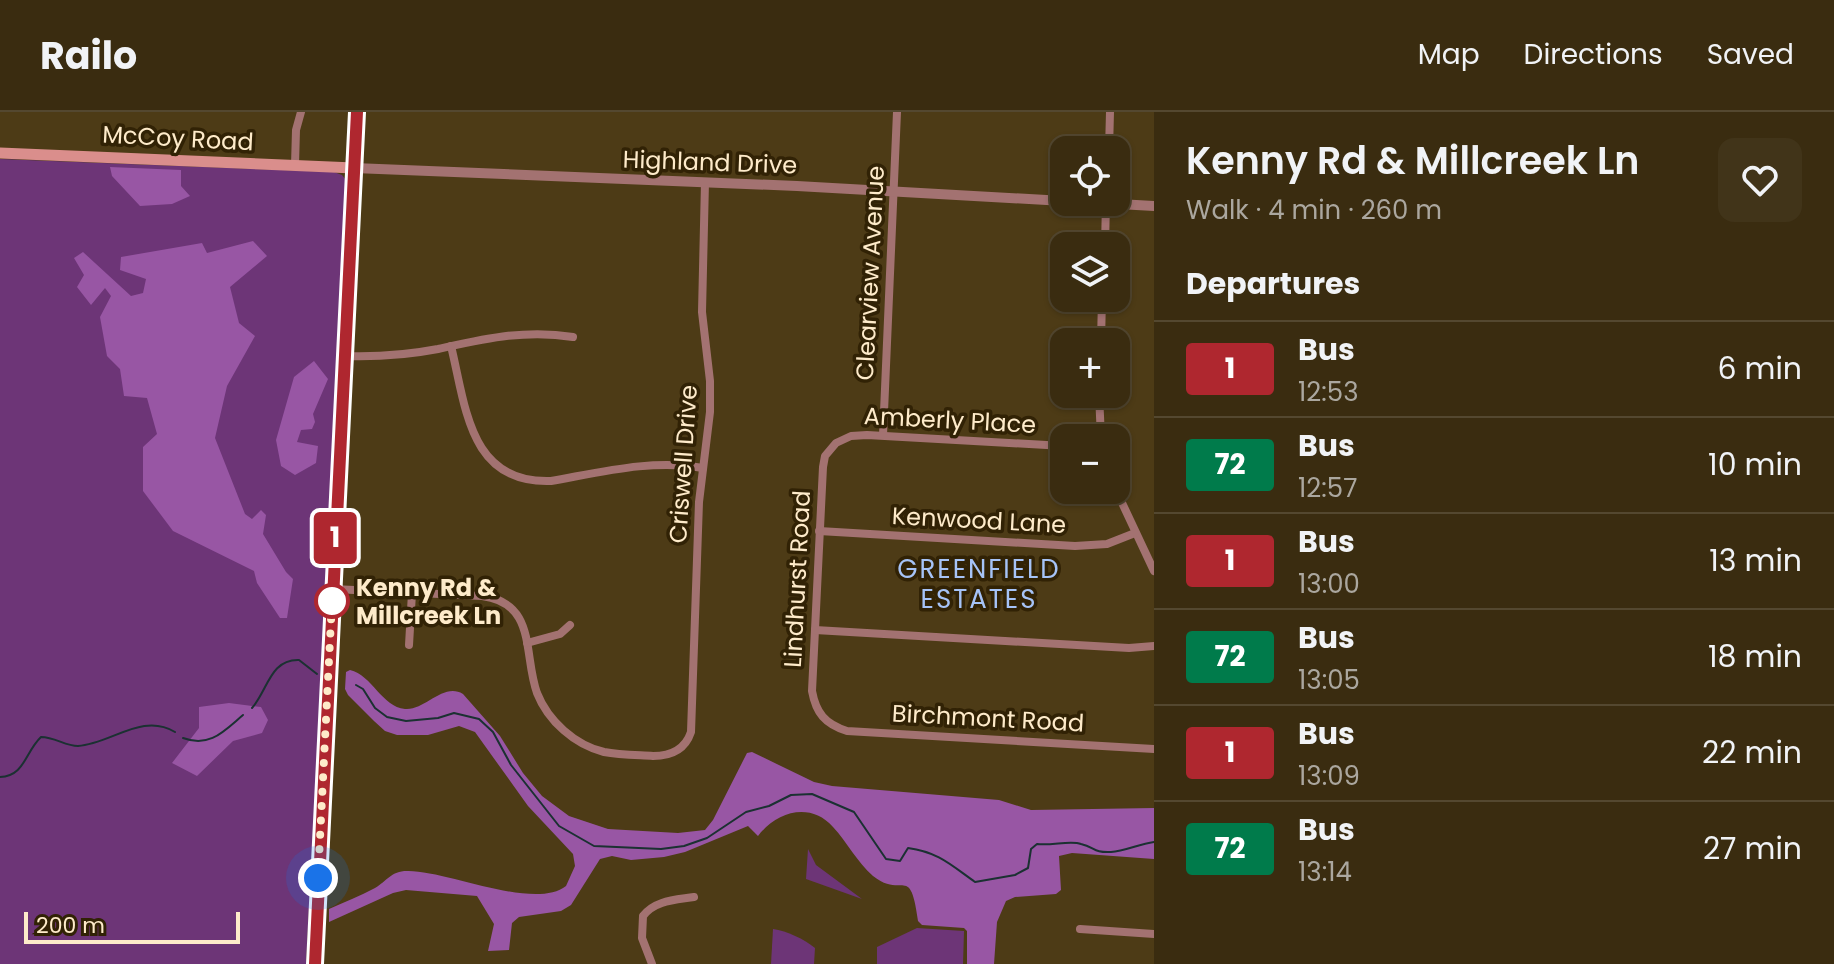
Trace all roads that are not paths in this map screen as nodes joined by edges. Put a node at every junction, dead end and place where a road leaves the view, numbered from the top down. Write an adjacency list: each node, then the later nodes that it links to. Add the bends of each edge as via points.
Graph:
1 (301, 112): 7 (street)
2 (357, 112): 8 (main road)
3 (897, 112): 10 (street, Clearview Avenue)
4 (1110, 112): 5 (street)
5 (1109, 136)
6 (0, 153): 7 (main road, McCoy Road)
7 (295, 165): 8 (main road, McCoy Road)
8 (354, 168): 9 (street, Highland Drive); 16 (main road)
9 (705, 182): 10 (street, Highland Drive); 20 (street, Criswell Drive, via 702,312 710,412)
10 (893, 191): 11 (street, Highland Drive); 17 (street, Clearview Avenue)
11 (1050, 200)
12 (1130, 204): 13 (street)
13 (1154, 206)
14 (573, 337): 15 (street, via 513,334)
15 (451, 346): 16 (street); 20 (street, via 477,443 499,469 515,477 551,481 670,463)
16 (345, 356): 25 (main road)
17 (883, 435): 18 (street, Amberly Place, via 851,436); 19 (street, Amberly Place)
18 (836, 443): 22 (street, Lindhurst Road, via 825,456)
19 (1050, 445)
20 (703, 468): 29 (street, Criswell Drive, via 691,732 684,746 672,754 630,755 602,752 572,737 552,719 537,692)
21 (1122, 504): 23 (street)
22 (819, 531): 23 (street, Kenwood Lane, via 1075,546 1107,544); 28 (street, Lindhurst Road)
23 (1135, 533): 24 (street)
24 (1154, 571)
25 (333, 589): 26 (street); 37 (main road)
26 (412, 593): 29 (street, via 501,600 520,617); 30 (street)
27 (570, 625): 29 (street, via 560,634)
28 (815, 630): 31 (street); 32 (street, Lindhurst Road, via 812,691)
29 (527, 643)
30 (409, 645)
31 (1154, 646)
32 (822, 719): 33 (street, Birchmont Road, via 847,731)
33 (1154, 749)
34 (694, 897): 38 (street, via 650,907 643,916 642,938)
35 (1080, 929): 36 (street)
36 (1154, 934)
37 (315, 964)
38 (652, 964)

